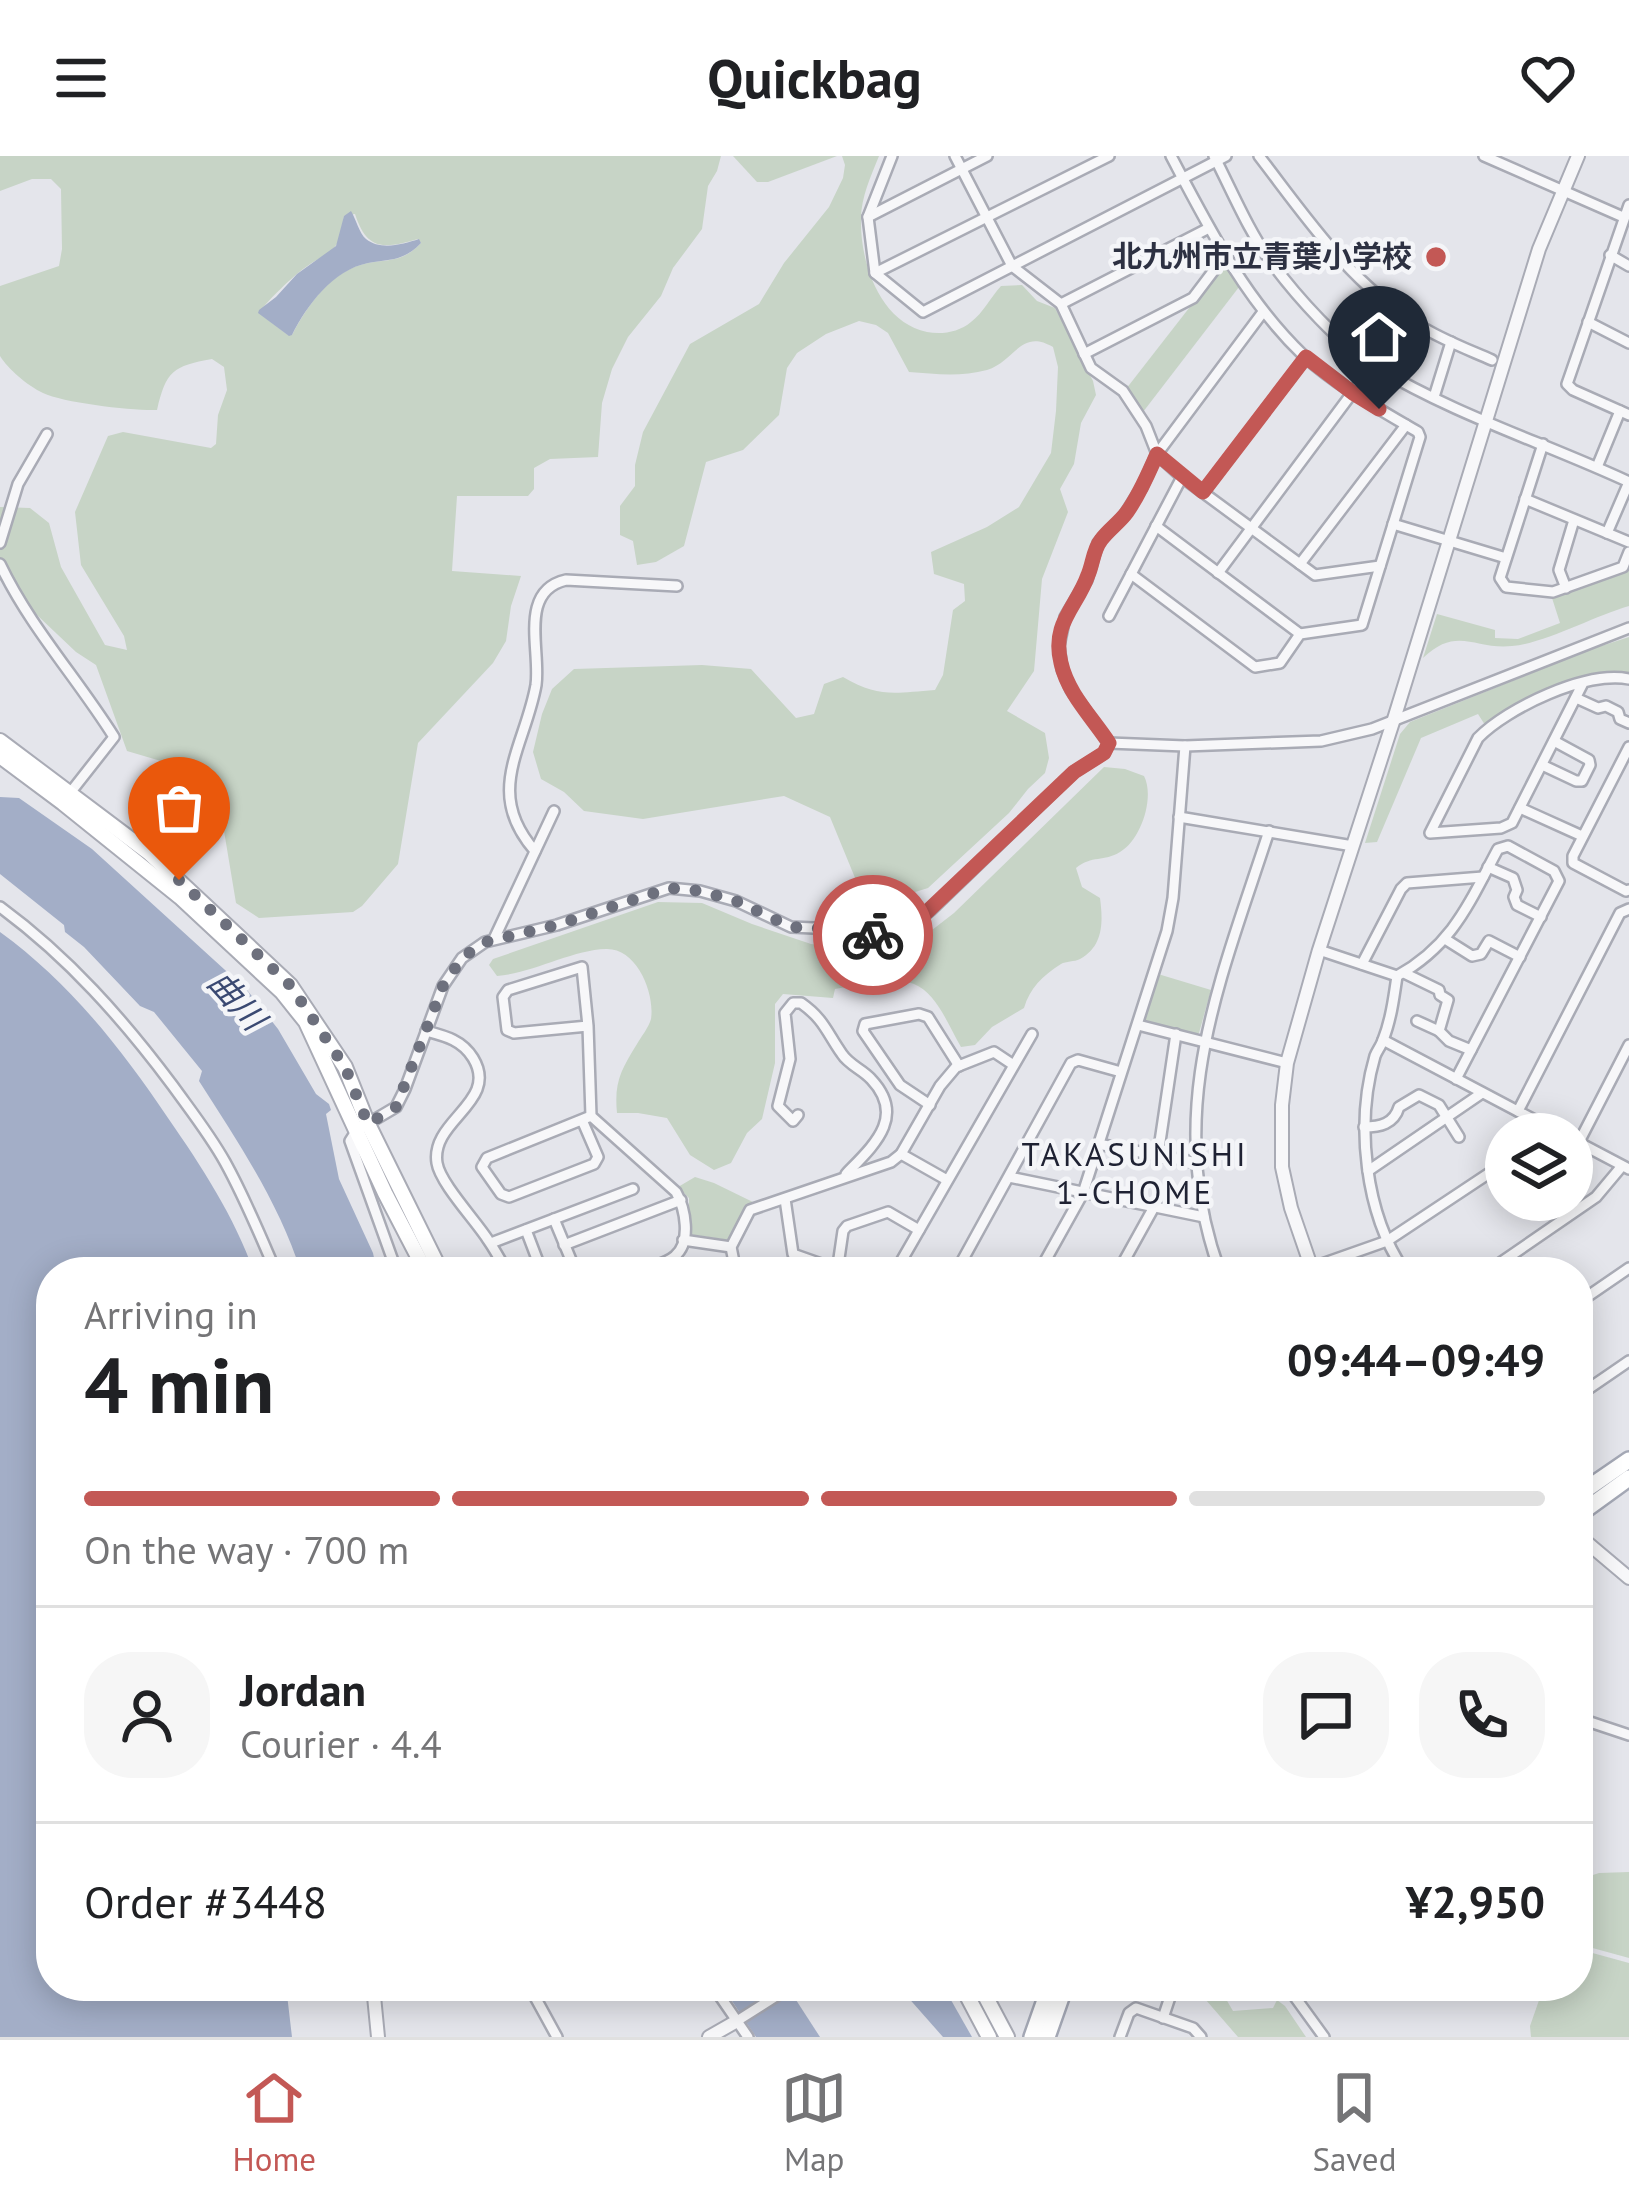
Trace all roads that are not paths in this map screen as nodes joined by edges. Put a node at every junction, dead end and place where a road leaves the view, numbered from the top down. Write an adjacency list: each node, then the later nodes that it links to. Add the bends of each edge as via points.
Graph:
1 (892, 156): 14 (street)
2 (955, 156): 10 (street)
3 (987, 156): 10 (street)
4 (1108, 156): 15 (street)
5 (1171, 156): 11 (street)
6 (1259, 156): 26 (street, via 1342,262 1395,309)
7 (1484, 156): 12 (street)
8 (1579, 156): 12 (street)
9 (1219, 158): 11 (street); 31 (street, via 1270,260)
10 (962, 169): 14 (street); 15 (street)
11 (1182, 177): 17 (street); 20 (street)
12 (1563, 190): 16 (street); 35 (street)
13 (1629, 205): 16 (street)
14 (868, 217): 22 (street)
15 (987, 218): 20 (street); 22 (street)
16 (1624, 224): 18 (street)
17 (1209, 228): 19 (street); 23 (street)
18 (1610, 255): 21 (street); 25 (street)
19 (1224, 257): 24 (street); 28 (street, via 1193,298)
20 (1012, 266): 22 (street, via 923,312); 23 (street)
21 (1629, 266)
22 (875, 273)
23 (1061, 304): 28 (street)
24 (1263, 312): 29 (street); 39 (street)
25 (1588, 322): 27 (street); 34 (street, via 1567,384)
26 (1450, 341): 30 (street); 33 (street)
27 (1629, 343)
28 (1084, 354): 39 (street, via 1123,392)
29 (1306, 357): 32 (street); 43 (street)
30 (1492, 360)
31 (1373, 365): 32 (street); 33 (street)
32 (1353, 393): 36 (street); 48 (street)
33 (1435, 397): 35 (street)
34 (1624, 413): 40 (street)
35 (1485, 421): 38 (street); 50 (street)
36 (1406, 424): 46 (street, via 1420,437); 56 (street)
37 (47, 434): 52 (street, via 18,484)
38 (1543, 444): 40 (street); 44 (street)
39 (1157, 454): 41 (street); 72 (street, via 1124,516 1098,543 1060,635 1071,690)
40 (1597, 466): 42 (street)
41 (1182, 477): 43 (street); 47 (street)
42 (1629, 482): 49 (street)
43 (1203, 492): 48 (street)
44 (1525, 499): 45 (street); 54 (street)
45 (1574, 520): 49 (street); 61 (street, via 1558,570)
46 (1393, 524): 50 (street); 57 (street)
47 (1156, 526): 58 (street); 59 (street)
48 (1252, 528): 56 (street); 58 (street)
49 (1607, 533): 51 (street)
50 (1449, 541): 54 (street); 68 (street)
51 (1629, 542)
52 (0, 543)
53 (1629, 552): 61 (street, via 1623,566)
54 (1506, 558): 61 (street, via 1506,587)
55 (0, 564): 77 (street, via 114,737)
56 (1300, 564): 57 (street, via 1315,575)
57 (1380, 566): 64 (street, via 1361,625)
58 (1219, 573): 64 (street)
59 (1131, 574): 62 (street); 64 (street, via 1255,667 1280,663)
60 (677, 586): 84 (street, via 566,580 542,598 533,639 536,685 509,799)
61 (1566, 588)
62 (1109, 616)
63 (1629, 628): 68 (street)
64 (1300, 634)
65 (1629, 679): 66 (street)
66 (1583, 683): 67 (street); 78 (street, via 1487,728 1430,833 1501,828)
67 (1576, 698): 69 (street); 71 (street)
68 (1394, 719): 73 (street, via 1309,743); 83 (street)
69 (1629, 723)
70 (0, 741): 75 (main road)
71 (1554, 741): 76 (street); 76 (street, via 1588,760 1582,781)
72 (1109, 743): 73 (street); 90 (street, via 932,910 889,936 791,927 736,901 669,888)
73 (1185, 746): 80 (street)
74 (1629, 747): 82 (street)
75 (7, 756): 77 (main road)
76 (1542, 765): 78 (street)
77 (67, 798): 120 (main road, via 149,853 290,985 345,1067)
78 (1520, 808): 82 (street)
79 (554, 812): 84 (street)
80 (1179, 817): 81 (street); 97 (street, via 1174,898)
81 (1269, 831): 83 (street); 103 (street)
82 (1582, 836): 86 (street, via 1573,863)
83 (1353, 845): 92 (street)
84 (535, 850): 90 (street)
85 (1486, 872): 89 (street, via 1513,878 1517,905); 89 (street, via 1508,846 1554,871 1559,881); 91 (street); 94 (street, via 1407,883)
86 (1629, 890)
87 (0, 907): 148 (street, via 92,986 195,1113)
88 (1629, 909): 114 (street)
89 (1541, 917): 93 (street)
90 (494, 939): 99 (street, via 453,968)
91 (1445, 939): 93 (street, via 1472,956 1489,941); 95 (street)
92 (1319, 950): 94 (street); 107 (street)
93 (1520, 957): 106 (street)
94 (1362, 964): 95 (street)
95 (1401, 974): 100 (street, via 1448,1000); 104 (street)
96 (1417, 1021): 100 (street)
97 (1138, 1025): 102 (street); 110 (street)
98 (588, 1026): 98 (street, via 582,968 503,997 514,1034); 119 (street)
99 (426, 1031): 120 (street, via 396,1107); 145 (street, via 461,1043 478,1069 478,1088 441,1137 436,1160)
100 (1439, 1031): 106 (street)
101 (1032, 1034): 108 (street)
102 (1176, 1034): 103 (street); 126 (street)
103 (1204, 1040): 107 (street); 127 (street)
104 (1383, 1040): 111 (street); 121 (street)
105 (1629, 1046): 116 (street)
106 (1471, 1050): 111 (street)
107 (1287, 1063): 164 (street, via 1282,1168)
108 (1012, 1064): 109 (street, via 994,1052); 133 (street)
109 (959, 1066): 113 (street); 113 (street, via 928,1017 865,1024 900,1085)
110 (1121, 1072): 123 (street); 131 (street, via 1071,1064)
111 (1456, 1079): 112 (street)
112 (1482, 1093): 114 (street); 118 (street)
113 (930, 1105): 125 (street)
114 (1517, 1111): 115 (street)
115 (1520, 1113)
116 (1591, 1113)
117 (798, 1115): 132 (street, via 793,1121 778,1106 790,1059 784,1013 793,1003 825,1023 886,1106 878,1140)
118 (1447, 1117): 121 (street, via 1419,1095 1381,1127); 122 (street); 129 (street)
119 (587, 1118): 119 (street, via 594,1164 509,1197 482,1167 487,1158); 136 (street)
120 (362, 1127): 149 (street, via 350,1141); 150 (main road); 151 (main road)
121 (1364, 1127): 129 (street)
122 (1459, 1136)
123 (1098, 1144): 126 (street); 135 (street)
124 (1593, 1151): 128 (street)
125 (901, 1154): 132 (street); 133 (street)
126 (1158, 1155): 127 (street)
127 (1198, 1162): 139 (street)
128 (1626, 1168): 167 (street)
129 (1368, 1172): 144 (street)
130 (1485, 1176): 144 (street)
131 (1009, 1177): 135 (street); 160 (street)
132 (842, 1178): 137 (street)
133 (947, 1180): 141 (street)
134 (632, 1189): 140 (street)
135 (1083, 1192): 138 (street); 161 (street)
136 (681, 1199): 143 (street); 146 (street)
137 (784, 1199): 147 (street, via 750,1210); 157 (street, via 793,1254)
138 (1154, 1207): 139 (street); 162 (street)
139 (1204, 1217): 163 (street)
140 (554, 1219): 142 (street); 146 (street)
141 (919, 1229): 158 (street, via 888,1213 847,1226); 159 (street)
142 (526, 1230): 145 (street); 153 (street)
143 (683, 1240): 147 (street); 155 (street)
144 (1387, 1241): 165 (street); 166 (street)
145 (491, 1243): 152 (street)
146 (564, 1245): 154 (street)
147 (731, 1247): 156 (street)
148 (269, 1257)
149 (392, 1257)
150 (418, 1257)
151 (433, 1257)
152 (498, 1257)
153 (536, 1257)
154 (569, 1257)
155 (675, 1257)
156 (733, 1257)
157 (801, 1257)
158 (841, 1257)
159 (903, 1257)
160 (964, 1257)
161 (1047, 1257)
162 (1126, 1257)
163 (1216, 1257)
164 (1304, 1257)
165 (1343, 1257)
166 (1396, 1257)
167 (1509, 1257)
168 (1629, 1268): 169 (street)
169 (1593, 1293)
170 (1629, 1361): 171 (street)
171 (1593, 1386)
172 (1629, 1460): 174 (main road)
173 (1629, 1478): 175 (main road)
174 (1593, 1485)
175 (1593, 1504)
176 (1593, 1547): 177 (street)
177 (1629, 1578)
178 (1593, 1723): 179 (street)
179 (1629, 1735)
180 (374, 2001): 192 (street)
181 (537, 2001): 193 (street)
182 (725, 2001): 191 (street)
183 (769, 2001): 191 (street)
184 (970, 2001): 196 (main road)
185 (988, 2001): 197 (main road)
186 (1045, 2001): 198 (main road)
187 (1060, 2001): 199 (main road)
188 (1169, 2001): 190 (street)
189 (1298, 2001): 202 (street)
190 (1163, 2018): 200 (street, via 1136,2008); 201 (street)
191 (740, 2020): 194 (street); 195 (street)
192 (378, 2037)
193 (556, 2037)
194 (709, 2037)
195 (748, 2037)
196 (989, 2037)
197 (1007, 2037)
198 (1032, 2037)
199 (1047, 2037)
200 (1120, 2037)
201 (1201, 2037)
202 (1324, 2037)

